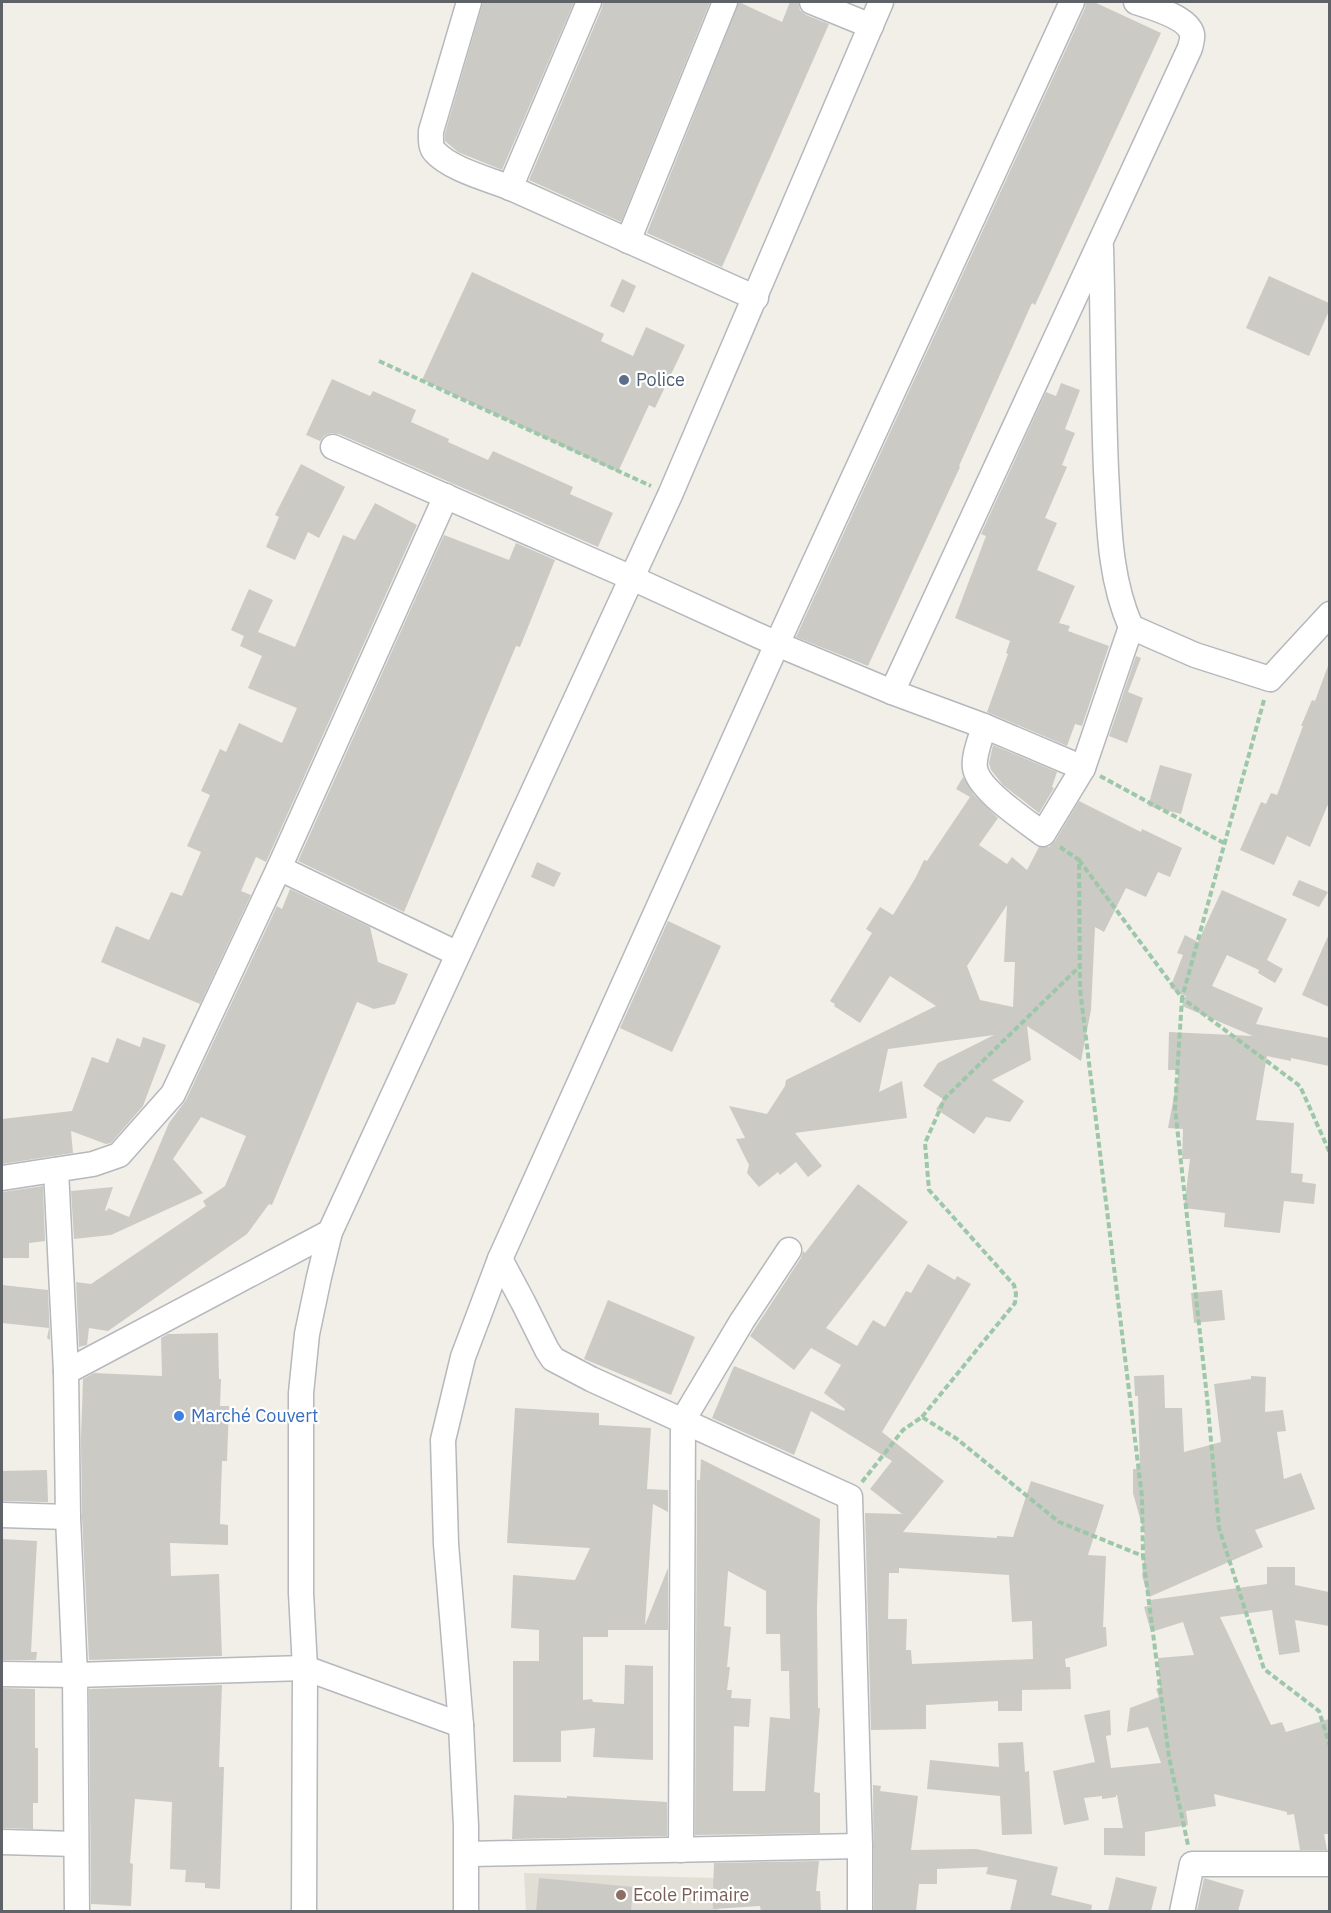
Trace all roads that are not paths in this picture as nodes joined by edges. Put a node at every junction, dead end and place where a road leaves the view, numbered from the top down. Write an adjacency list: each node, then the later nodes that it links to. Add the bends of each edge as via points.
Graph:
1 (469, 2): 9 (street, via 431,142 434,151 445,160)
2 (589, 2): 9 (street)
3 (725, 2): 10 (street)
4 (812, 2): 8 (street)
5 (881, 2): 8 (street)
6 (1072, 2): 18 (street)
7 (1136, 2): 11 (street, via 1188,24 1193,35)
8 (871, 26): 12 (street)
9 (510, 188): 10 (street)
10 (628, 241): 12 (street)
11 (1101, 242): 17 (street, via 1109,514 1116,580); 19 (street)
12 (756, 298): 15 (street)
13 (333, 447): 14 (street)
14 (446, 496): 15 (street); 22 (street)
15 (632, 578): 18 (street); 23 (street)
16 (1329, 614): 17 (street, via 1270,679 1195,655)
17 (1131, 627): 21 (street)
18 (777, 644): 19 (street); 28 (street)
19 (892, 692): 20 (street)
20 (984, 726): 21 (street); 21 (street, via 974,767 979,781 1042,834)
21 (1083, 768)
22 (279, 868): 23 (street); 24 (street, via 173,1094 119,1155)
23 (458, 954): 26 (street)
24 (56, 1170): 25 (street); 29 (street)
25 (2, 1178)
26 (330, 1232): 29 (street); 33 (street, via 307,1334 301,1394)
27 (789, 1250): 30 (street)
28 (500, 1259): 30 (street, via 553,1359); 36 (street, via 463,1357 443,1440 446,1544)
29 (66, 1372): 32 (street)
30 (683, 1420): 39 (street, via 850,1497); 40 (street)
31 (2, 1515): 32 (street)
32 (68, 1517): 35 (street)
33 (305, 1668): 35 (street); 36 (street); 44 (street)
34 (2, 1674): 35 (street)
35 (75, 1675): 38 (street)
36 (461, 1725): 41 (street)
37 (2, 1842): 38 (street)
38 (76, 1844): 43 (street)
39 (860, 1846): 40 (street); 46 (street)
40 (681, 1850): 41 (street)
41 (467, 1854): 45 (street)
42 (1329, 1864): 47 (street, via 1192,1864)
43 (77, 1911)
44 (304, 1911)
45 (466, 1911)
46 (860, 1911)
47 (1182, 1911)

